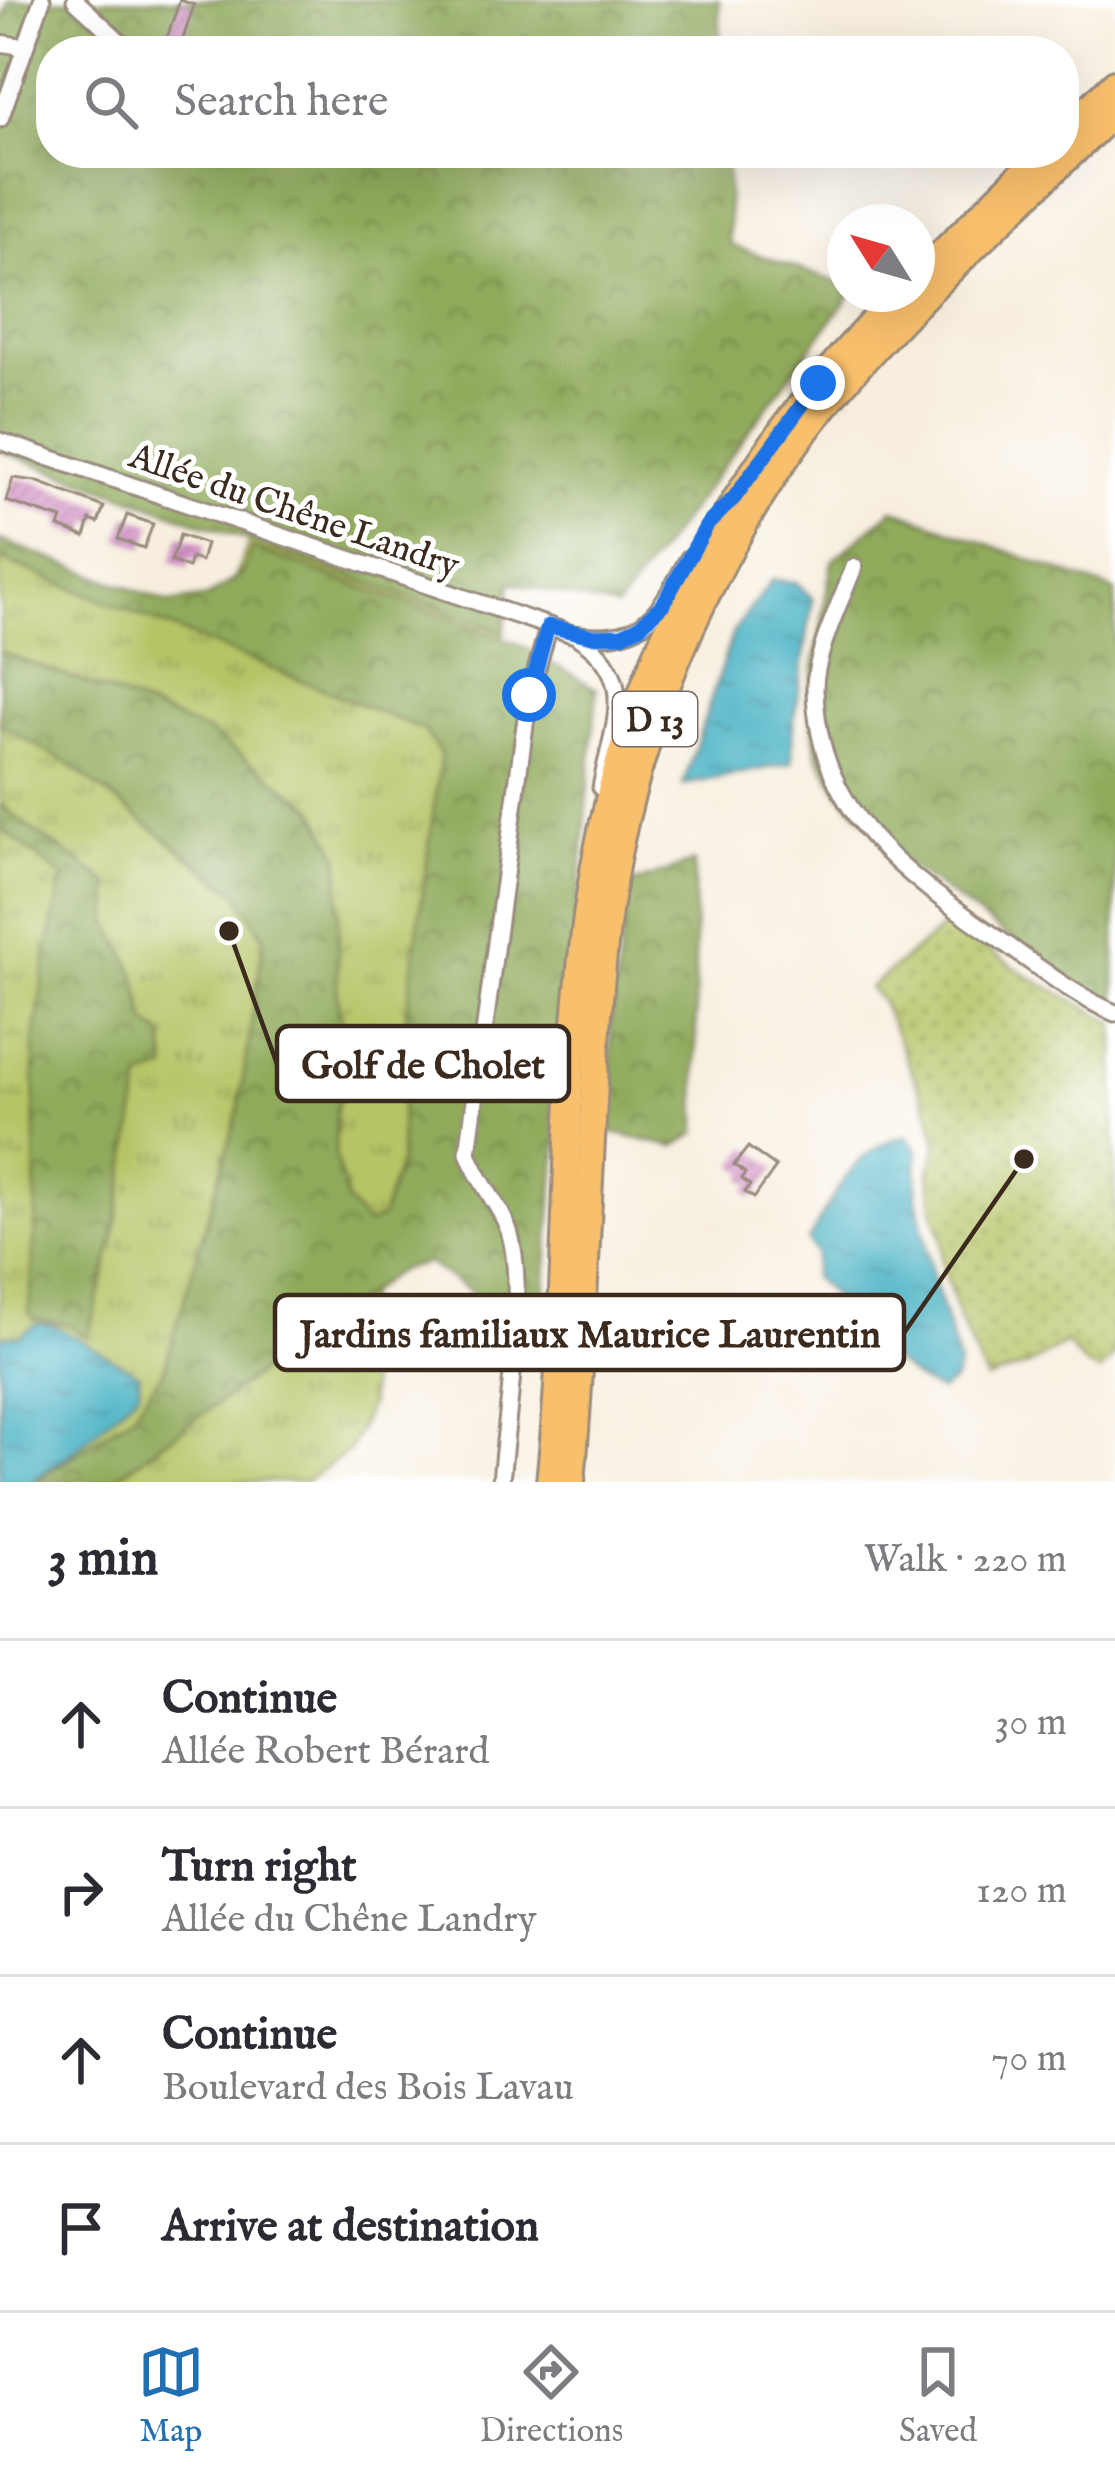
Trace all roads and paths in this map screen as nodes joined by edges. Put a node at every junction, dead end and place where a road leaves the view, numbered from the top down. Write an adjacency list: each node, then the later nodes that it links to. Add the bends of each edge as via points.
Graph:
1 (42, 0): 5 (street)
2 (75, 0): 3 (street)
3 (114, 36)
4 (0, 43): 5 (street)
5 (25, 47): 9 (street)
6 (1115, 82): 8 (main road)
7 (1115, 112): 10 (main road, D 13)
8 (1079, 117)
9 (0, 119)
10 (1079, 148)
11 (1027, 168): 13 (main road)
12 (1058, 168): 24 (main road, D 13, via 836,395 776,474 679,658 640,770 605,941)
13 (935, 259)
14 (883, 312): 16 (main road, D 13, via 818,383)
15 (0, 441): 18 (street, Allée du Chêne Landry)
16 (734, 498): 19 (street, Allée du Chêne Landry, via 639,627 622,635); 20 (main road, D 13, via 633,712)
17 (854, 567): 21 (street, via 814,686 822,745 840,791 901,869)
18 (548, 626): 19 (street, Allée du Chêne Landry); 22 (street, via 529,695 468,1153 514,1252)
19 (572, 634): 20 (street, Allée du Chêne Landry, via 604,655 619,686 587,864)
20 (588, 902): 23 (main road, D 13)
21 (1115, 1013)
22 (501, 1482)
23 (549, 1482)
24 (572, 1482)

